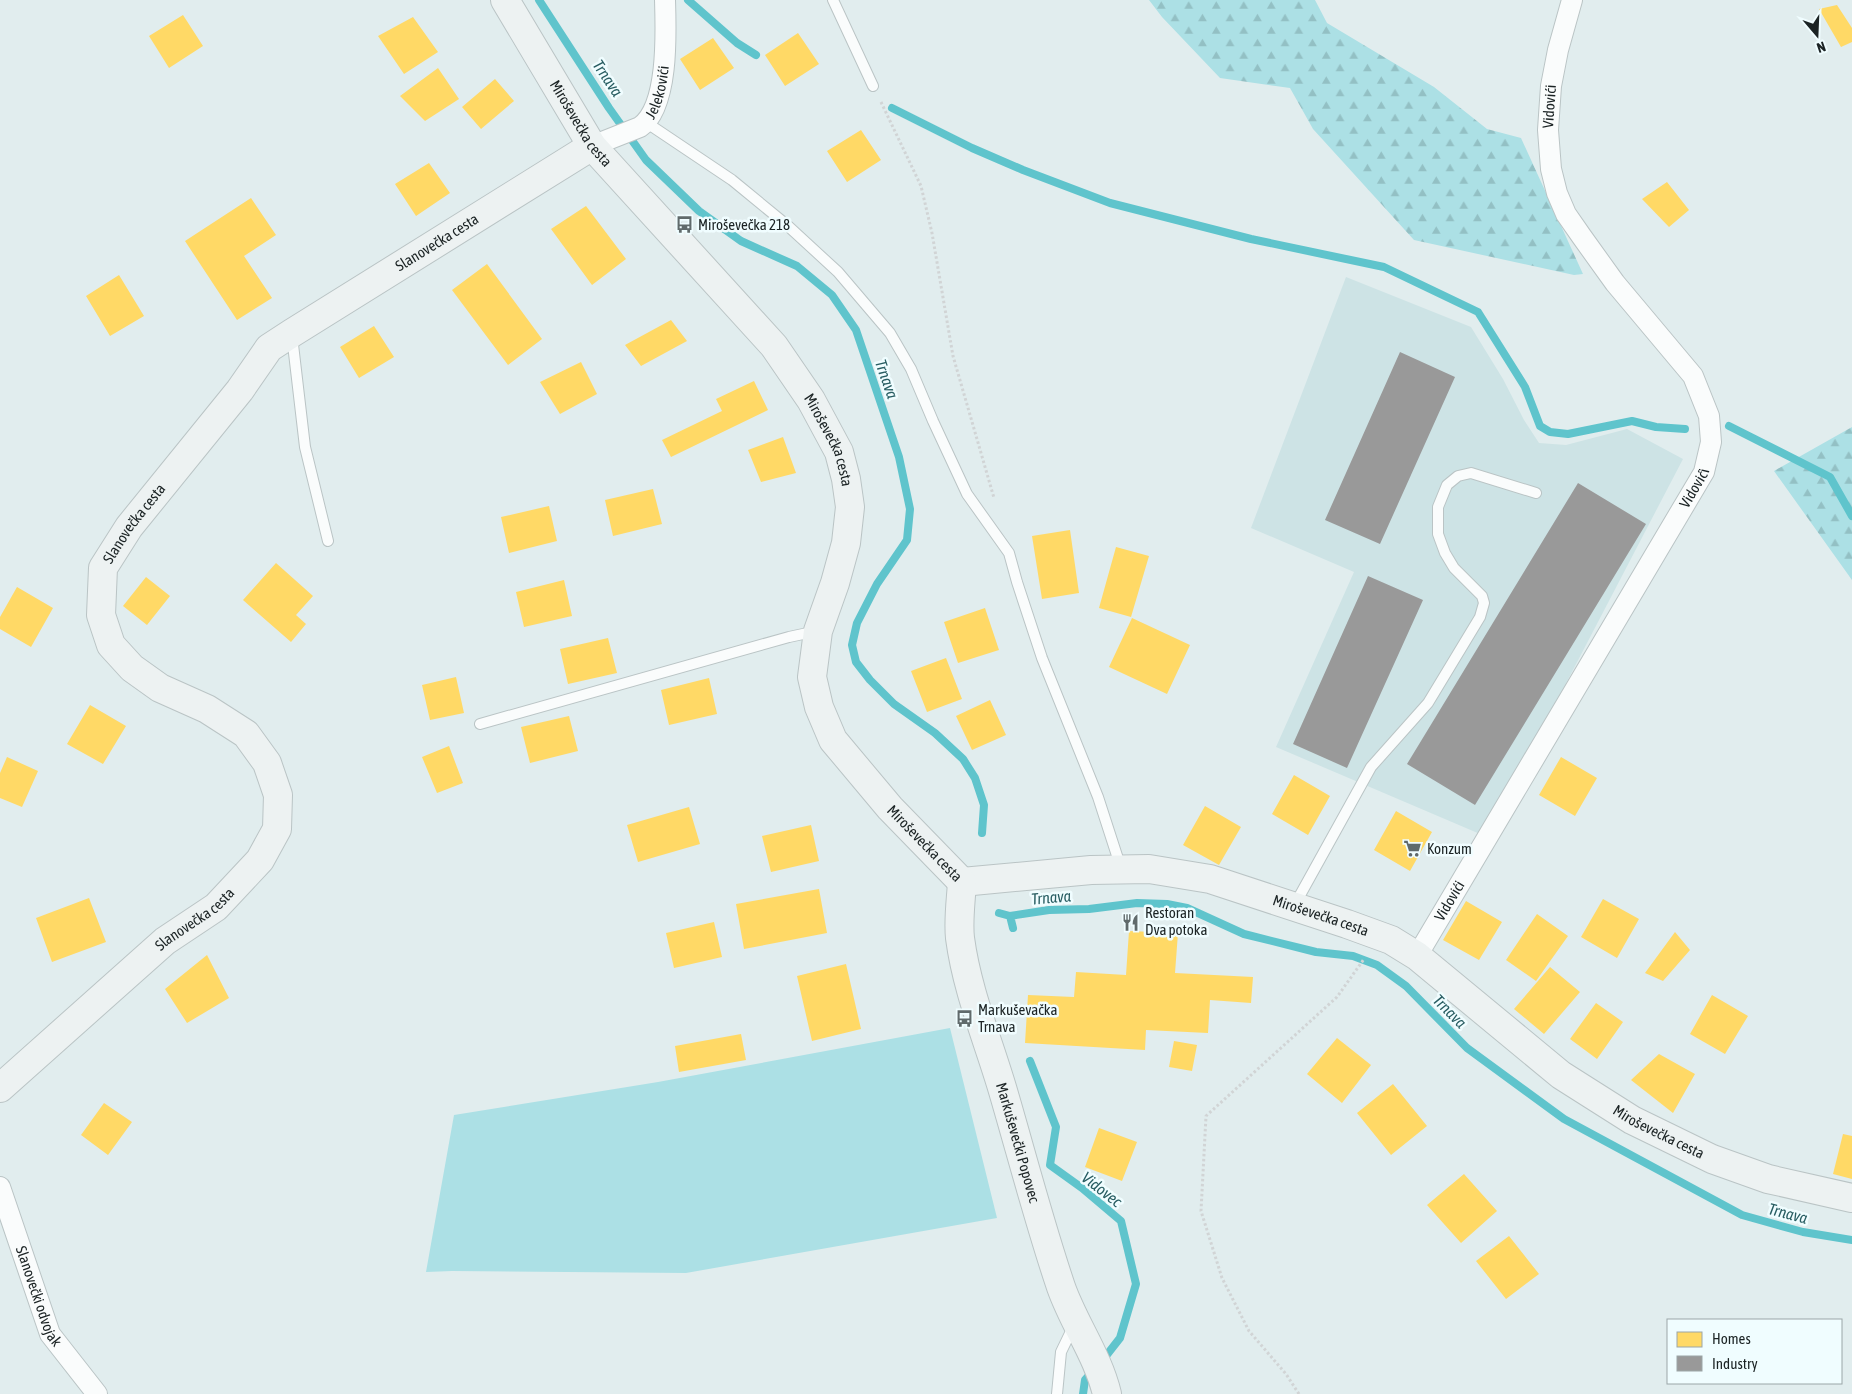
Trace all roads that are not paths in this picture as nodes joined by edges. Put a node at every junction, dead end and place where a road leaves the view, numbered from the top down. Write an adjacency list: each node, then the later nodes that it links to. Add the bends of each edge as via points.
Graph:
1 (505, 0): 7 (main road, Miroševečka cesta)
2 (665, 0): 6 (street, Jelekovići, via 666,58 659,95)
3 (833, 0): 5 (lane)
4 (1572, 0): 16 (street, Vidovići, via 1551,86 1548,130 1551,169 1557,192 1566,214 1616,283 1693,376 1709,416 1711,442 1704,472)
5 (873, 86)
6 (643, 125): 7 (street, Jelekovići); 13 (lane, via 732,180 788,226 838,272 890,333 911,369 967,494 1009,553 1042,658 1098,796)
7 (604, 141): 8 (main road, Slanovečka cesta); 11 (main road, Miroševečka cesta, via 774,346 839,452 850,507 846,542)
8 (292, 333): 10 (lane, via 305,447); 17 (main road, Slanovečka cesta, via 269,348 240,390 129,526 103,568 101,615 111,646 132,668 160,688 207,709 246,734 267,763 278,795 277,829 260,860 216,907 166,941)
9 (1536, 493): 15 (lane, via 1471,473 1458,476 1447,484 1438,507 1438,534 1454,568 1482,596 1484,603 1480,617 1428,703 1371,767)
10 (328, 541)
11 (818, 631): 12 (lane); 14 (main road, Miroševečka cesta, via 812,677 819,706 833,740 890,808)
12 (480, 724)
13 (1121, 870): 14 (main road, Miroševečka cesta); 15 (main road, Miroševečka cesta, via 1149,869 1210,880)
14 (962, 882): 20 (main road, Markuševečki Popovec, via 960,937 972,995 1061,1288)
15 (1294, 907): 16 (main road, Miroševečka cesta, via 1391,940)
16 (1418, 956): 19 (main road, Miroševečka cesta, via 1560,1075 1632,1120 1712,1159 1759,1175)
17 (0, 1088)
18 (0, 1187): 22 (street, Slanovečki odvojak, via 50,1334)
19 (1852, 1198)
20 (1080, 1331): 21 (main road, Markuševečki Popovec); 23 (lane, via 1061,1352)
21 (1104, 1382)
22 (97, 1394)
23 (1057, 1394)

